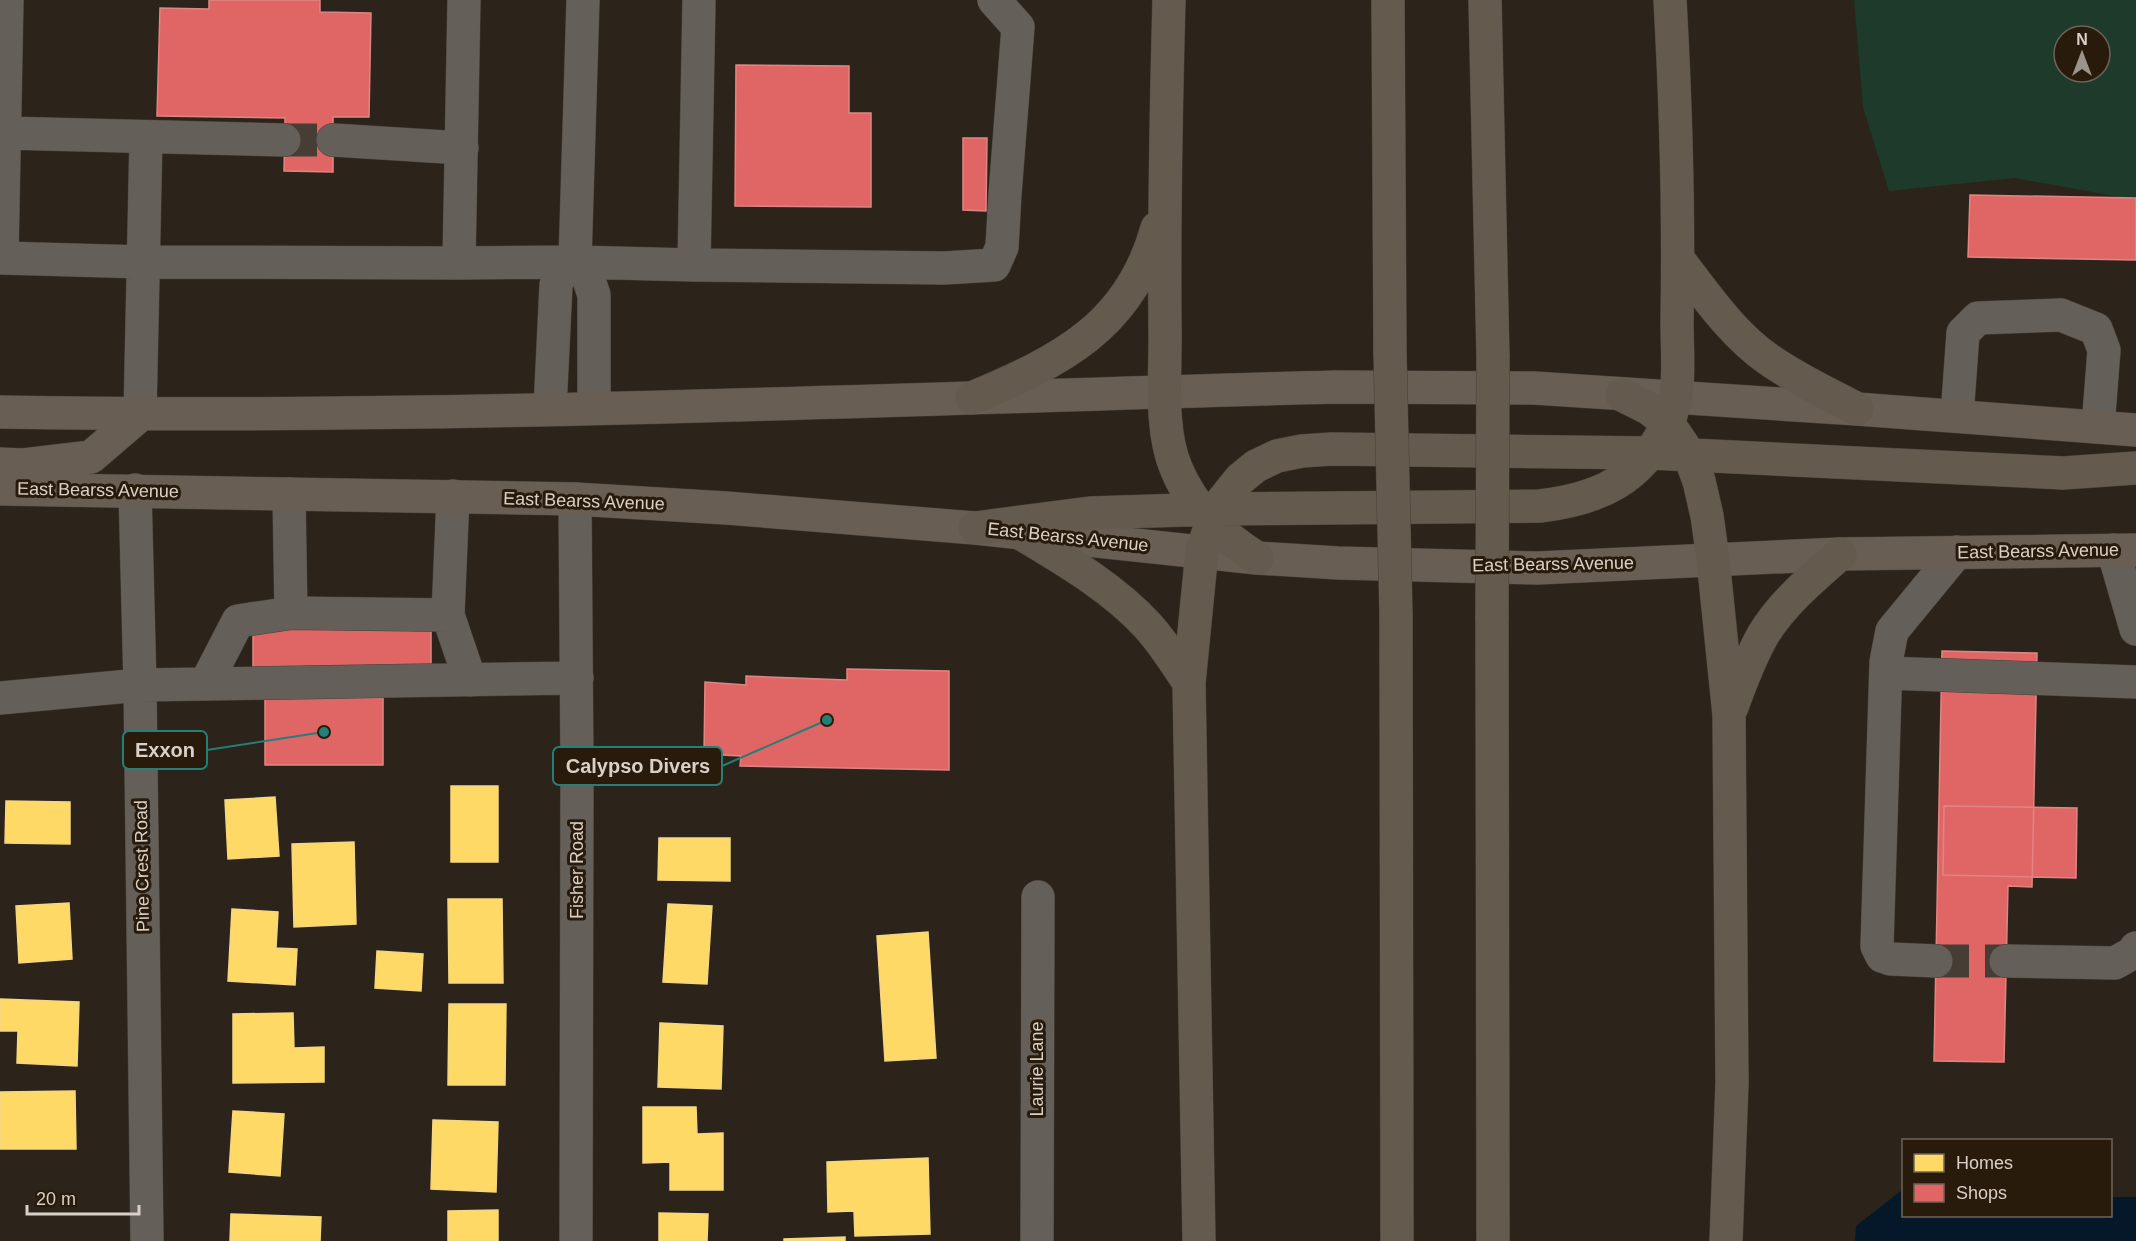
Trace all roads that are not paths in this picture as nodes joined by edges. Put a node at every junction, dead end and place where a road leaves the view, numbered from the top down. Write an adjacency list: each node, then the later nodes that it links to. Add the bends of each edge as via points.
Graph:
1 (7, 0): 10 (street)
2 (464, 0): 14 (street)
3 (583, 0): 18 (street)
4 (699, 0): 20 (street)
5 (994, 0): 20 (street, via 1018,27 1002,247 994,265)
6 (1169, 0): 15 (highway)
7 (1388, 0): 69 (highway, bridge, via 1396,615)
8 (1485, 0): 70 (highway, bridge, via 1493,357)
9 (1670, 0): 16 (highway)
10 (4, 134): 11 (street); 17 (street, via 2,258)
11 (146, 137): 12 (street); 17 (street)
12 (284, 140)
13 (333, 140): 14 (street)
14 (462, 148): 19 (street)
15 (1164, 203): 21 (highway); 23 (highway, via 1143,269 1104,322 1071,350 1025,376)
16 (1678, 259): 26 (highway, via 1760,353 1800,380); 27 (highway)
17 (144, 262): 19 (street); 29 (street)
18 (575, 262): 19 (street); 20 (street); 24 (street, via 588,277 594,295); 25 (street, via 561,272 556,285)
19 (459, 263)
20 (694, 265)
21 (1165, 392): 22 (main road, via 1436,387 1534,388); 23 (main road); 42 (highway, via 1166,430 1176,470)
22 (1622, 395): 27 (highway, via 1648,408)
23 (972, 398): 24 (main road)
24 (594, 408): 25 (main road)
25 (550, 409): 29 (main road)
26 (1857, 409): 27 (main road); 30 (main road)
27 (1672, 411): 33 (highway); 34 (highway)
28 (0, 412): 29 (main road)
29 (140, 415): 35 (main road, via 91,457)
30 (1957, 417): 31 (main road); 31 (street, via 1963,333 1978,318 2061,315 2096,329 2104,350)
31 (2098, 427): 32 (main road)
32 (2136, 430)
33 (1651, 453): 34 (highway); 42 (highway, via 1625,478 1604,491 1568,503); 42 (highway, via 1302,451 1256,466 1240,479)
34 (1689, 454): 36 (highway, via 2063,473); 48 (highway, via 1700,482)
35 (0, 464)
36 (2136, 468)
37 (0, 489): 38 (main road, East Bearss Avenue)
38 (135, 490): 39 (main road, East Bearss Avenue); 58 (street, Pine Crest Road)
39 (289, 494): 40 (main road, East Bearss Avenue); 49 (street)
40 (453, 496): 41 (main road, East Bearss Avenue); 50 (street)
41 (575, 499): 43 (main road, East Bearss Avenue); 53 (street, Fisher Road)
42 (1207, 523): 43 (highway, via 1090,513); 44 (main road, East Bearss Avenue); 48 (main road, East Bearss Avenue, via 1257,558 1538,568); 57 (highway)
43 (975, 528): 44 (main road, East Bearss Avenue)
44 (1020, 533): 57 (highway, via 1082,570 1123,602 1166,648)
45 (2125, 550): 46 (main road, East Bearss Avenue); 51 (street)
46 (1957, 552): 47 (main road, East Bearss Avenue); 52 (street, via 1892,631)
47 (1840, 554): 48 (main road, East Bearss Avenue); 60 (highway, via 1805,586 1764,633)
48 (1713, 559): 60 (highway)
49 (291, 613): 50 (street); 56 (street, via 238,621)
50 (448, 615): 54 (street)
51 (2136, 630)
52 (1886, 673): 55 (street); 63 (street, via 1877,946 1882,956 1891,959)
53 (577, 678): 54 (street); 66 (street, Fisher Road)
54 (471, 680): 56 (street)
55 (2136, 682)
56 (206, 683): 58 (street)
57 (1189, 683): 68 (highway)
58 (140, 685): 59 (street); 65 (street, Pine Crest Road)
59 (0, 698)
60 (1729, 714): 71 (highway, via 1732,1083)
61 (1038, 897): 67 (street, Laurie Lane)
62 (2136, 948): 64 (street, via 2115,963)
63 (1936, 961)
64 (2006, 961)
65 (147, 1241)
66 (576, 1241)
67 (1037, 1241)
68 (1199, 1241)
69 (1397, 1241)
70 (1493, 1241)
71 (1726, 1241)

